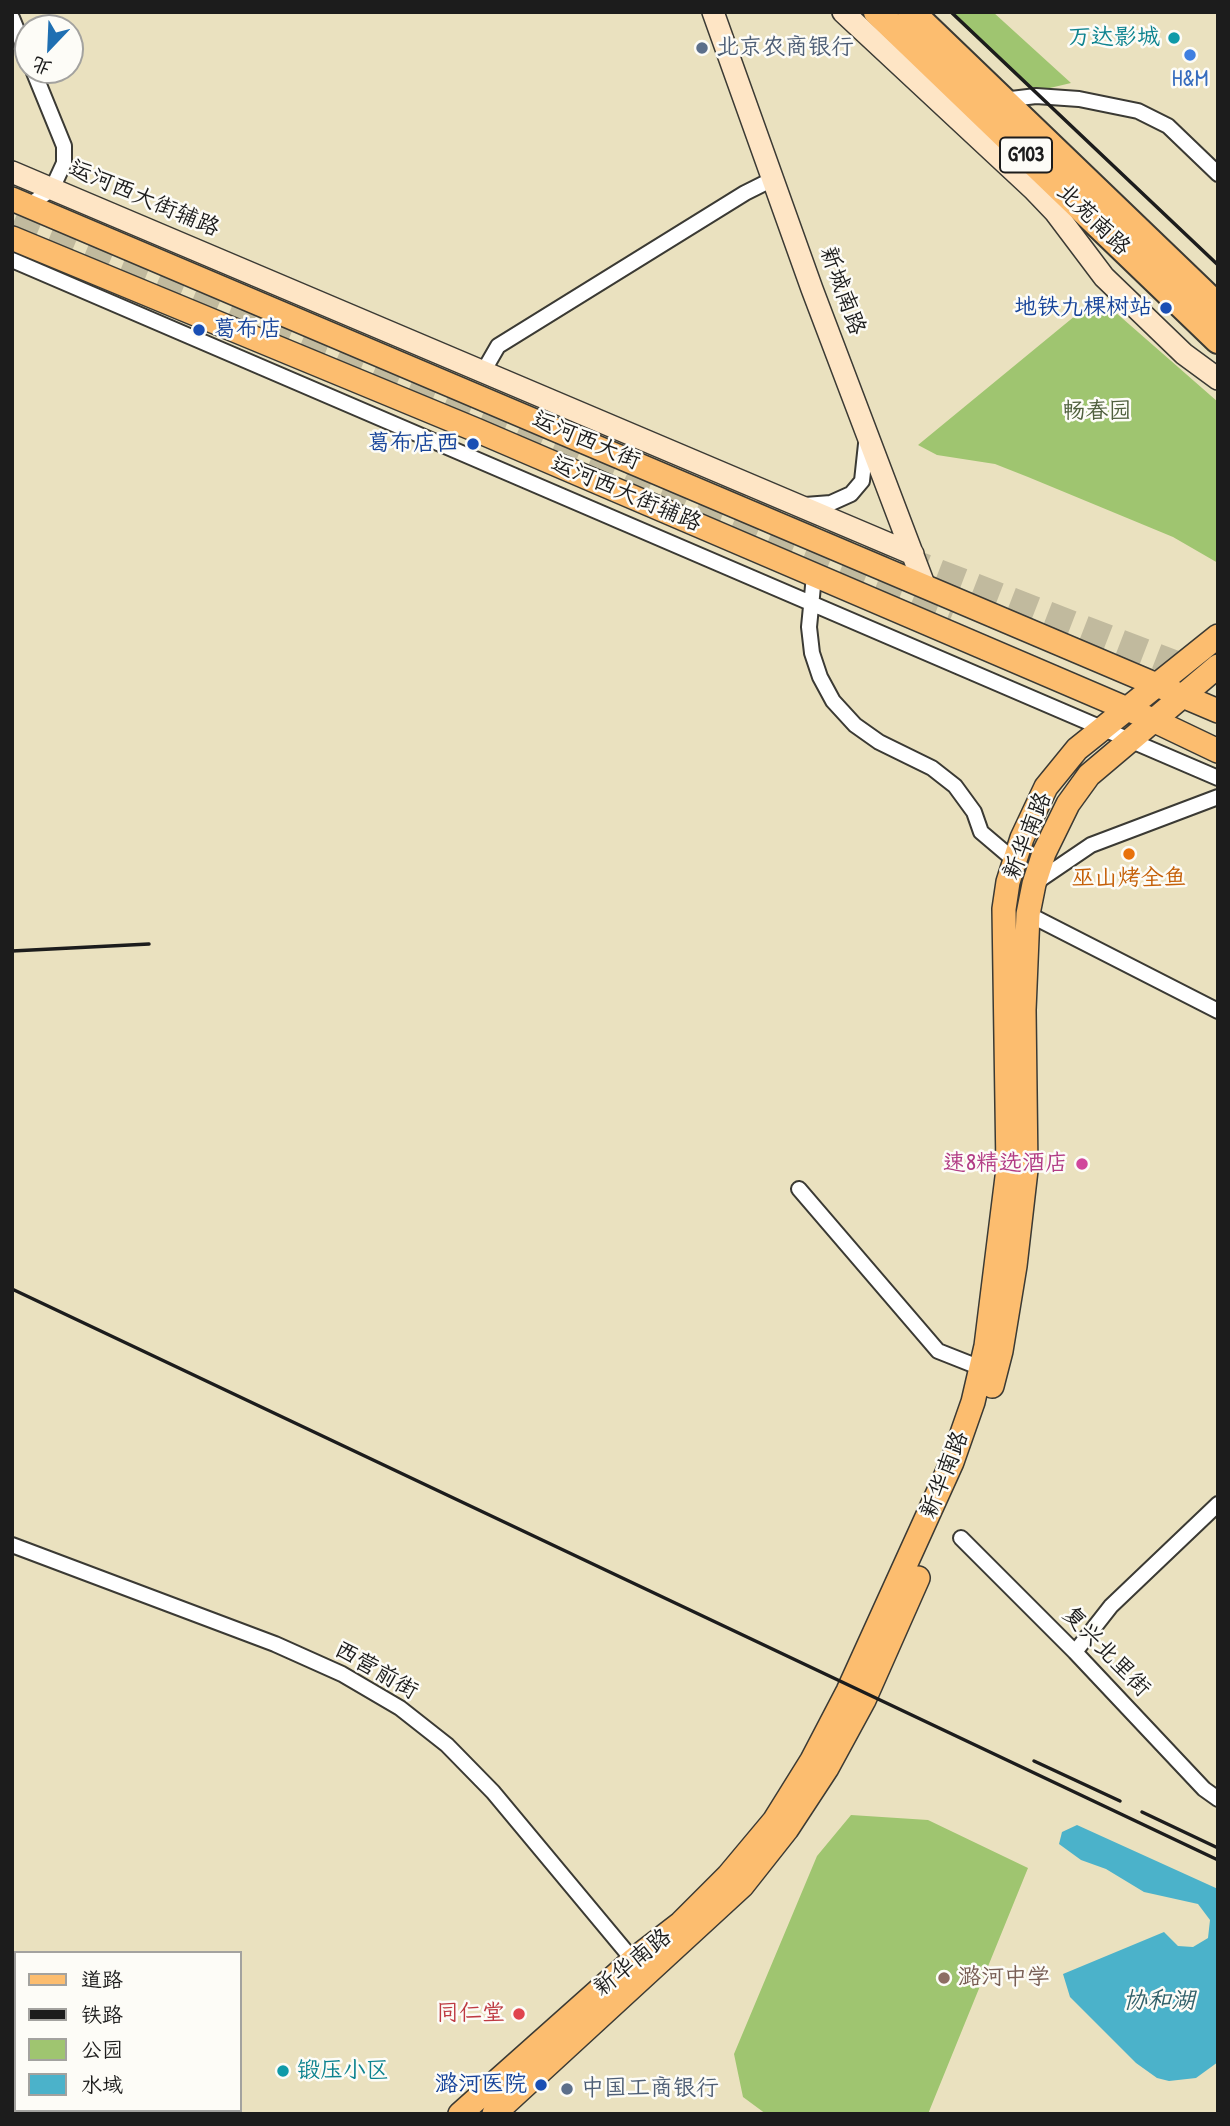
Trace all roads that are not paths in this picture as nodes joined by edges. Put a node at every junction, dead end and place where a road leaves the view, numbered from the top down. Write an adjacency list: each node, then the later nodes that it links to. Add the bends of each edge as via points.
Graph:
1 (713, 12): 11 (street, 新城南路)
2 (844, 12): 20 (street, via 1033,189 1104,278 1184,354)
3 (877, 12): 18 (highway, 北苑南路 / G103)
4 (911, 12): 6 (highway, 北苑南路 / G103)
5 (930, 12): 6 (street)
6 (969, 67): 8 (highway, 北苑南路 / G103)
7 (39, 84): 12 (street, via 64,146 64,163)
8 (1003, 100): 10 (street, via 1068,98 1138,111 1168,126); 16 (highway, 北苑南路 / G103)
9 (12, 172): 12 (street, 运河西大街辅路)
10 (1218, 174)
11 (773, 179): 19 (street, via 498,346); 22 (street, 新城南路)
12 (52, 189): 13 (street); 19 (street, 运河西大街辅路)
13 (20, 202): 26 (main road, 运河西大街)
14 (12, 238): 17 (main road, 运河西大街)
15 (12, 260): 21 (street, 运河西大街辅路)
16 (1218, 307)
17 (220, 324): 21 (street); 25 (main road, 运河西大街)
18 (1217, 340)
19 (483, 372): 23 (street, 运河西大街辅路)
20 (1218, 379)
21 (299, 382): 27 (street, 运河西大街辅路)
22 (865, 429): 23 (street, via 862,481 851,494 831,503); 24 (street, 新城南路)
23 (799, 505): 24 (street, 运河西大街辅路)
24 (913, 554): 26 (street, 新城南路)
25 (814, 576): 27 (street); 32 (main road, 运河西大街)
26 (925, 587): 30 (main road, 运河西大街)
27 (812, 603): 35 (street, 运河西大街辅路); 40 (street, via 812,653 833,701 863,731 932,768 955,786 981,831)
28 (1218, 636): 30 (main road, 新华南路)
29 (1218, 666): 31 (main road, 新华南路)
30 (1158, 684): 31 (main road, 运河西大街); 32 (main road, 新华南路)
31 (1184, 696): 33 (main road, 运河西大街); 34 (main road, 新华南路)
32 (1128, 709): 34 (main road, 运河西大街); 35 (main road, 新华南路)
33 (1218, 711)
34 (1153, 720): 36 (main road, 新华南路); 37 (main road, 运河西大街)
35 (1101, 727): 36 (street, 运河西大街辅路); 40 (main road, 新华南路, via 1046,787)
36 (1129, 740): 38 (street, 运河西大街辅路); 41 (main road, 新华南路, via 1088,775 1068,804)
37 (1218, 751)
38 (1218, 778)
39 (1218, 797): 41 (street, via 1091,845)
40 (1014, 860): 45 (main road, 新华南路, via 1004,909 1008,1168)
41 (1034, 884): 42 (main road, 新华南路)
42 (1028, 914): 43 (street); 53 (main road, 新华南路, via 1026,1170 1001,1351 965,1467 864,1700 787,1829 742,1886)
43 (1218, 1011)
44 (799, 1189): 45 (street, via 939,1351)
45 (981, 1368): 51 (main road, 新华南路, via 952,1462 918,1541 812,1760 774,1821 728,1876 681,1923)
46 (1218, 1504): 49 (street, via 1111,1606)
47 (961, 1538): 49 (street, 复兴北里街)
48 (12, 1545): 51 (street, 西营前街, via 275,1644 342,1674 400,1708 447,1745 493,1792)
49 (1075, 1652): 50 (street, 复兴北里街)
50 (1218, 1799)
51 (633, 1960): 52 (main road, 新华南路)
52 (460, 2114)
53 (494, 2114)

